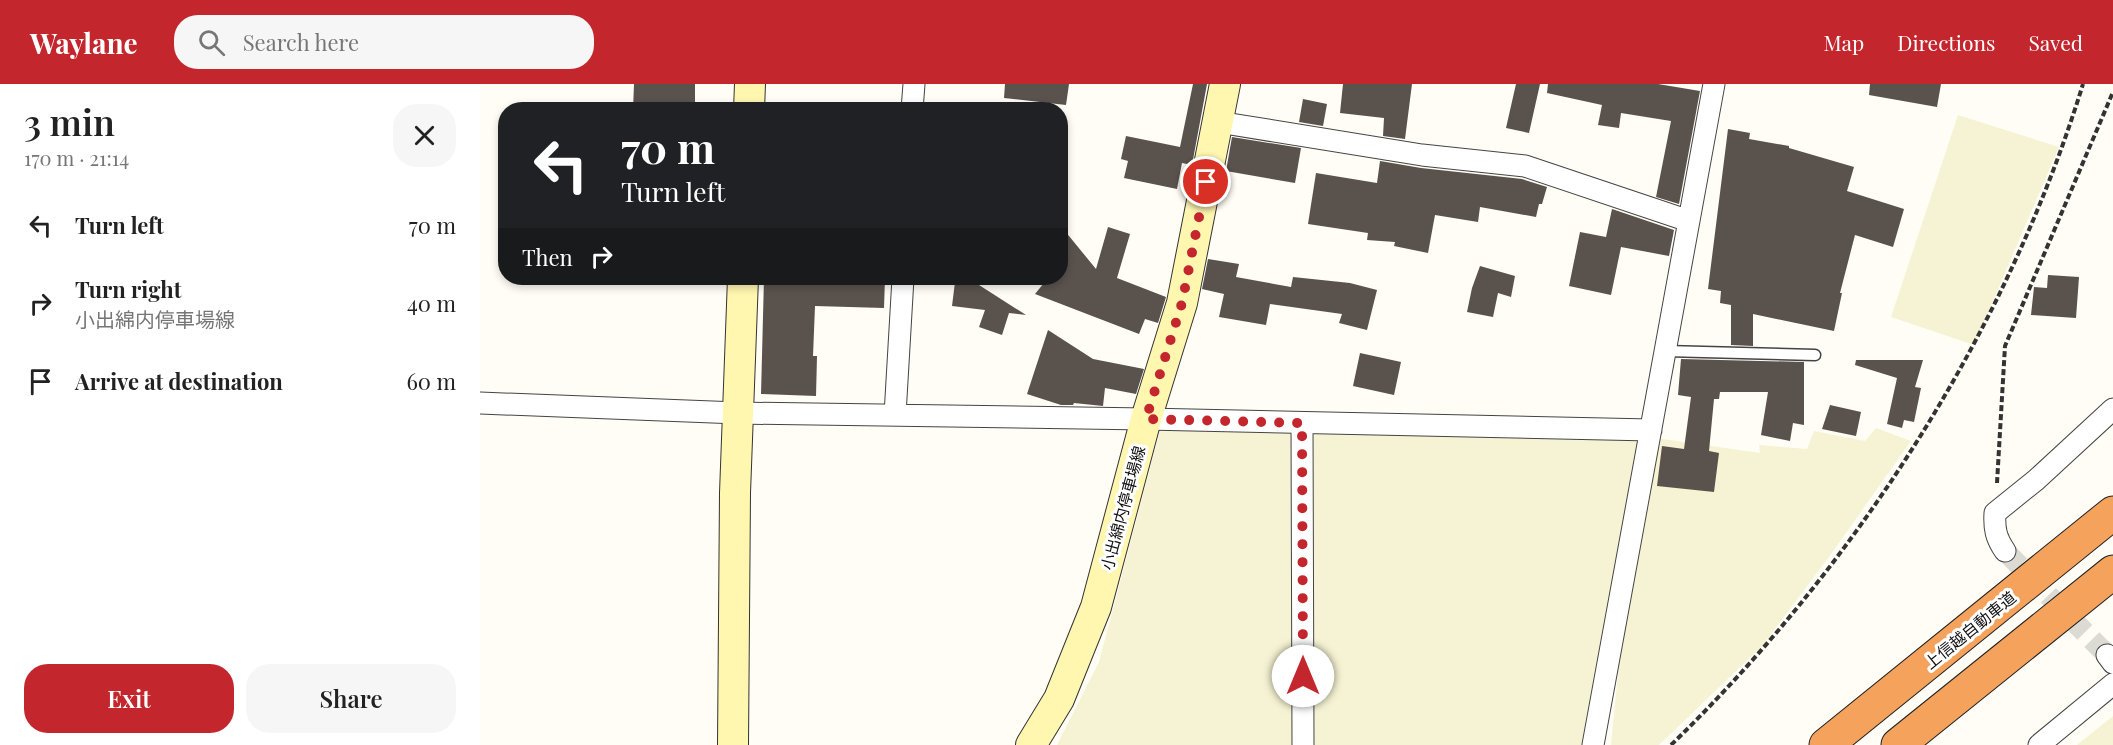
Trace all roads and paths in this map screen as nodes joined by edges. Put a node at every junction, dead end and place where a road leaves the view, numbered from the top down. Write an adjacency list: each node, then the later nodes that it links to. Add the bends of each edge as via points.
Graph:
1 (750, 84): 7 (main road)
2 (914, 84): 8 (street)
3 (1225, 84): 9 (main road, 小出綿内停車場線)
4 (1714, 84): 10 (street)
5 (2083, 84): 31 (path, via 2044,195 2005,280 1910,453 1770,642)
6 (2113, 92): 22 (path, via 2005,346)
7 (749, 102)
8 (913, 102)
9 (1218, 122): 10 (street, via 1422,155 1525,166); 19 (main road, 小出綿内停車場線, via 1182,303)
10 (1689, 221): 13 (street)
11 (743, 285): 17 (main road)
12 (903, 285): 18 (street)
13 (1665, 351): 14 (lane); 21 (street)
14 (1815, 355)
15 (480, 403): 17 (street)
16 (2113, 409): 22 (street)
17 (738, 413): 18 (street); 27 (main road)
18 (895, 415): 19 (street)
19 (1146, 419): 20 (street); 28 (main road, 小出綿内停車場線, via 1096,607 1059,699)
20 (1302, 423): 21 (street); 29 (street)
21 (1651, 430): 30 (street)
22 (1995, 513): 24 (street, via 1994,528)
23 (2113, 513): 32 (highway, 上信越自動車道)
24 (2004, 551)
25 (2113, 572): 33 (highway)
26 (2113, 684): 34 (street)
27 (733, 745)
28 (1031, 745)
29 (1303, 745)
30 (1593, 745)
31 (1671, 745)
32 (1826, 745)
33 (1898, 745)
34 (2039, 745)

